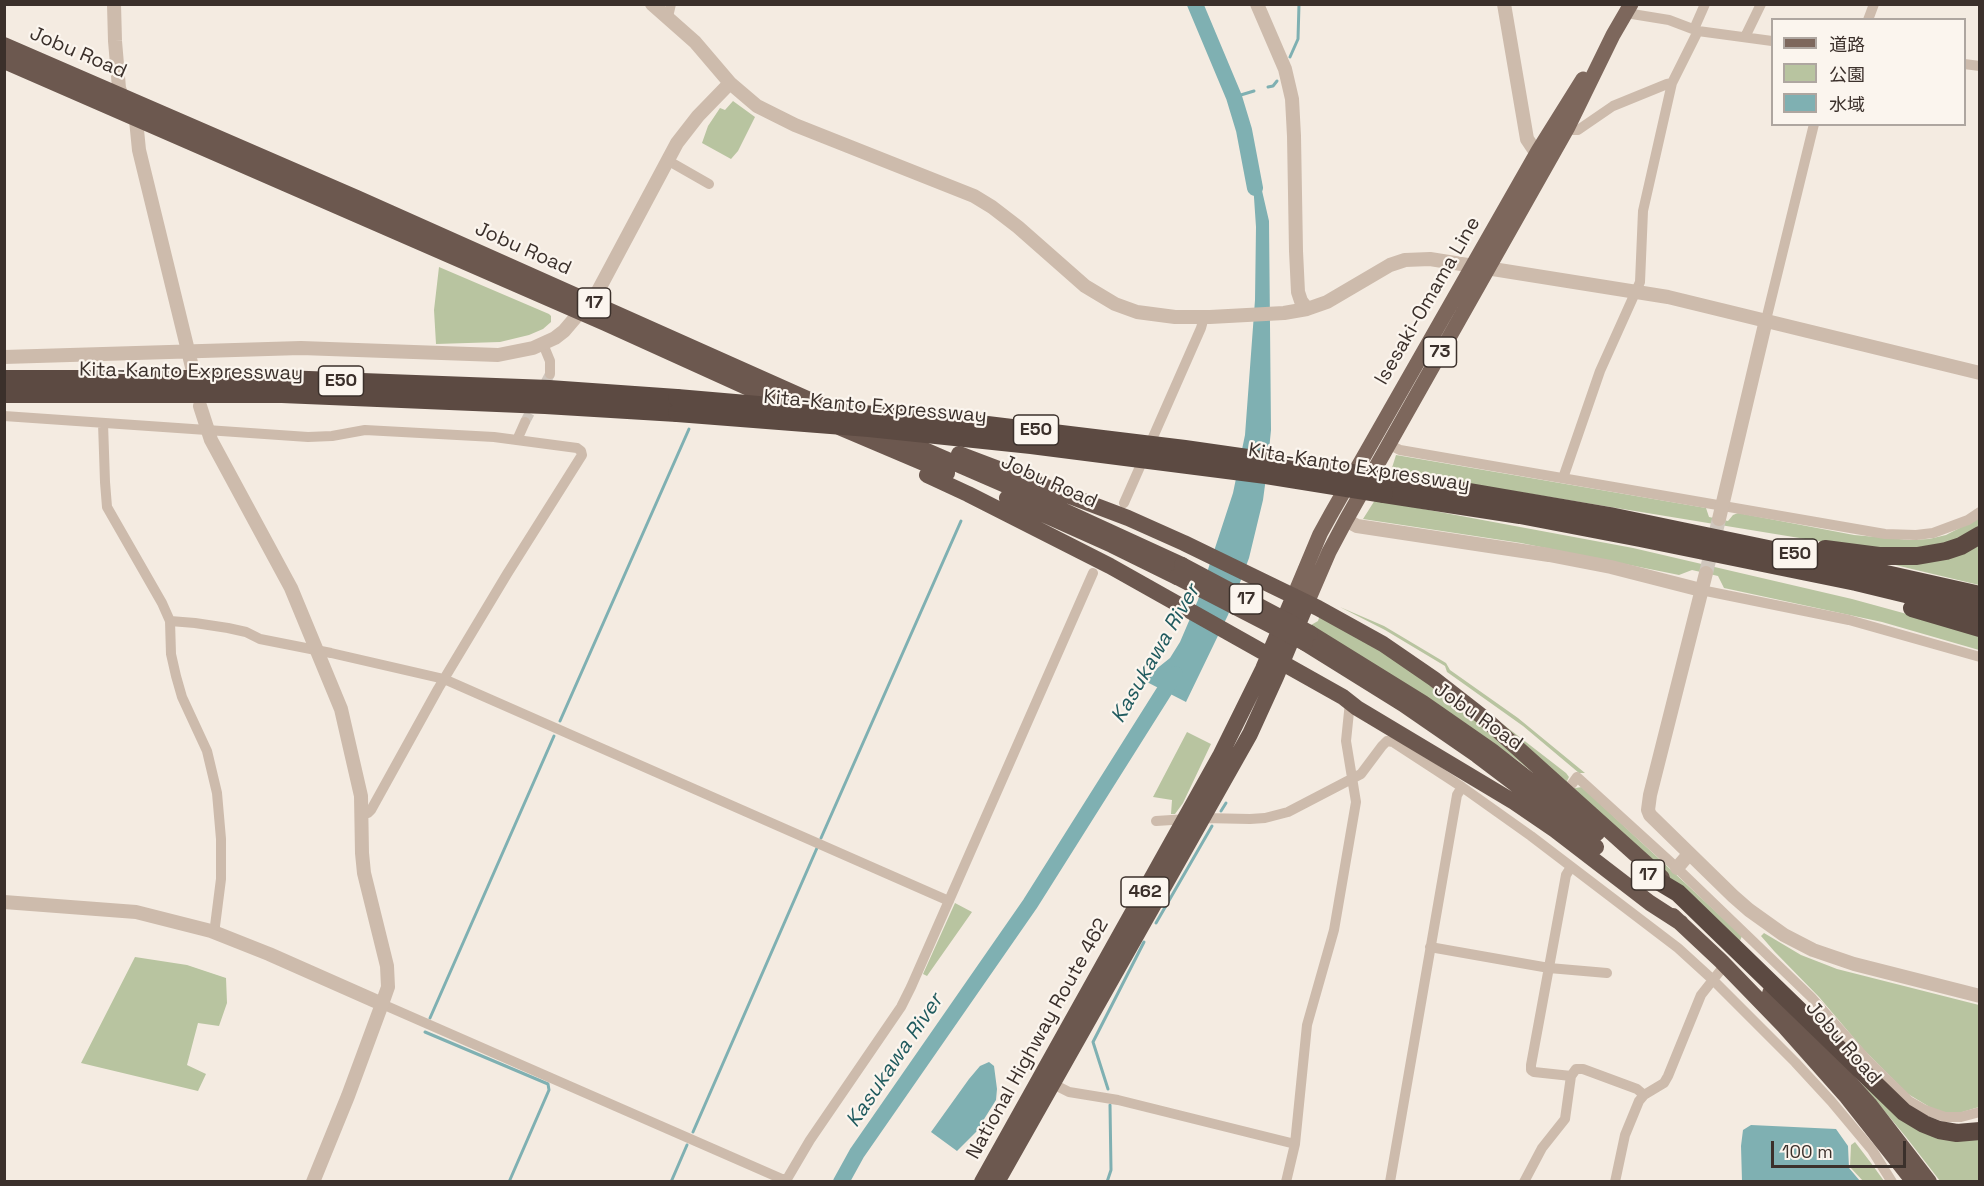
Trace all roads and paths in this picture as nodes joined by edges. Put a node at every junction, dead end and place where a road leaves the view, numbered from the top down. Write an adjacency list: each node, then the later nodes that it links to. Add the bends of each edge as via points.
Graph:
1 (114, 4): 19 (street)
2 (652, 4): 9 (street)
3 (1257, 4): 30 (street, via 1285,69 1292,99 1296,251 1299,292)
4 (1504, 4): 23 (street, via 1527,139)
5 (1705, 4): 11 (street)
6 (1761, 4): 13 (street)
7 (1875, 4): 10 (street)
8 (1628, 9): 11 (street); 12 (main road, Isesaki-Omama Line / 73)
9 (670, 11): 17 (street)
10 (1869, 18)
11 (1696, 30): 13 (street); 18 (street)
12 (1613, 34): 22 (main road, Isesaki-Omama Line / 73); 23 (main road, Isesaki-Omama Line / 73)
13 (1745, 38): 14 (street)
14 (1771, 41)
15 (4, 45): 19 (highway, Jobu Road / 17)
16 (4, 61): 20 (highway, Jobu Road / 17)
17 (730, 83): 24 (street, via 698,116); 31 (street, via 776,117 951,186 992,207 1085,286 1115,304 1147,315)
18 (1672, 83): 22 (street, via 1613,106 1578,130); 28 (street, via 1643,212 1642,273)
19 (121, 94): 20 (street); 29 (highway, Jobu Road / 17)
20 (134, 116): 29 (highway, Jobu Road / 17); 34 (street)
21 (1814, 126): 32 (street)
22 (1568, 127): 27 (main road, Isesaki-Omama Line / 73)
23 (1538, 151): 26 (main road, Isesaki-Omama Line / 73)
24 (667, 160): 25 (street); 29 (street, via 598,291)
25 (709, 184)
26 (1473, 264): 27 (street); 30 (street, via 1430,259 1398,262 1328,302); 65 (main road, Isesaki-Omama Line / 73, via 1326,524)
27 (1489, 267): 28 (street); 50 (main road, Isesaki-Omama Line / 73)
28 (1637, 291): 32 (street); 51 (street, via 1599,371)
29 (584, 307): 33 (street, via 564,331); 41 (highway, Jobu Road / 17); 45 (highway, Jobu Road / 17)
30 (1307, 309): 31 (street)
31 (1208, 317): 53 (street)
32 (1766, 320): 37 (street); 54 (street)
33 (543, 344): 34 (street, via 498,355 301,348); 38 (street)
34 (188, 351): 35 (street); 36 (street)
35 (4, 357)
36 (192, 367)
37 (1980, 373)
38 (550, 374)
39 (4, 379): 42 (highway, Kita-Kanto Expressway / E50, via 282,379 538,388)
40 (4, 394): 42 (highway, Kita-Kanto Expressway / E50, via 282,394 545,405)
41 (777, 401): 60 (highway, Jobu Road / 17); 72 (highway, via 842,437 977,498 1110,566)
42 (677, 405): 52 (highway, Kita-Kanto Expressway / E50, bridge, via 979,424 1206,452)
43 (200, 406): 48 (street)
44 (4, 416): 47 (street)
45 (845, 416): 60 (highway, Jobu Road / 17, via 1049,504); 65 (highway, via 889,426 1128,518)
46 (525, 422): 49 (street)
47 (103, 423): 48 (street); 67 (street, via 107,507)
48 (207, 430): 49 (street, via 316,438 365,430); 70 (street, via 278,561)
49 (517, 440): 73 (street, via 577,448 582,455)
50 (1388, 444): 51 (street, via 1400,450); 57 (main road, Isesaki-Omama Line / 73)
51 (1563, 478): 54 (street)
52 (1389, 487): 56 (highway, Kita-Kanto Expressway / E50); 59 (highway, Kita-Kanto Expressway / E50)
53 (1124, 503)
54 (1721, 512): 55 (street, via 1900,535 1933,533)
55 (1980, 512)
56 (1610, 516): 58 (highway, via 1880,556 1931,555 1961,546); 64 (highway, Kita-Kanto Expressway / E50)
57 (1346, 520): 63 (street, via 1357,526 1611,567); 65 (main road, Isesaki-Omama Line / 73)
58 (1980, 535)
59 (1728, 556): 66 (highway, Kita-Kanto Expressway / E50); 68 (highway)
60 (1180, 571): 69 (highway, Jobu Road / 17, bridge)
61 (1093, 573): 87 (street)
62 (1706, 573): 63 (street)
63 (1701, 590): 71 (street, via 1849,620); 82 (street, via 1648,804 1654,820)
64 (1980, 595)
65 (1300, 599): 72 (highway, National Highway Route 462 / 462); 86 (highway, via 1383,644 1434,678 1549,775)
66 (1980, 612)
67 (170, 621): 70 (street, via 237,630); 91 (street, via 176,676 207,751 217,793 221,879)
68 (1980, 628)
69 (1307, 638): 85 (highway, Jobu Road / 17, via 1423,703 1492,751); 89 (highway, Jobu Road / 17, via 1526,792 1593,844)
70 (318, 651): 73 (street); 78 (street, via 346,728 361,796)
71 (1980, 657)
72 (1276, 659): 74 (highway); 79 (highway, National Highway Route 462 / 462, via 1250,734); 80 (highway, National Highway Route 462 / 462)
73 (444, 679): 78 (street, via 371,810); 87 (street)
74 (1350, 702): 75 (street, via 1346,741); 89 (highway, via 1514,802)
75 (1353, 779): 77 (street, via 1365,771 1380,748 1390,741); 79 (street, via 1280,815); 103 (street, via 1356,802 1334,930 1307,1025)
76 (1572, 784): 84 (street, via 1577,777)
77 (1462, 787): 83 (street, via 1534,832); 92 (street, via 1457,795)
78 (361, 815): 97 (street, via 364,873 389,976)
79 (1203, 818): 80 (street); 99 (highway, National Highway Route 462 / 462)
80 (1185, 819): 81 (street); 99 (highway, National Highway Route 462 / 462)
81 (1156, 821)
82 (1689, 854): 84 (street); 96 (street, via 1749,910 1808,948 1854,964)
83 (1571, 867): 93 (street, via 1566,875); 95 (street)
84 (1677, 867): 101 (street, via 1748,944 1811,997 1866,1060 1909,1101 1946,1117)
85 (1643, 872): 86 (highway); 90 (highway, Jobu Road / 17)
86 (1678, 893): 90 (highway); 102 (highway, via 1904,1112 1939,1130)
87 (949, 901): 97 (street, via 901,1007 787,1179)
88 (4, 902): 91 (street, via 136,912)
89 (1681, 922): 112 (highway, Jobu Road / 17, via 1784,1026)
90 (1704, 927): 113 (highway, Jobu Road / 17, via 1840,1070)
91 (211, 932): 97 (street)
92 (1430, 946): 93 (street); 108 (street)
93 (1549, 968): 94 (street); 98 (street, via 1531,1070)
94 (1607, 974)
95 (1716, 975): 100 (street, via 1701,995 1668,1076 1658,1088); 111 (street, via 1839,1109)
96 (1980, 996)
97 (382, 1004): 104 (street)
98 (1571, 1076): 100 (street, via 1576,1069 1583,1069); 109 (street, via 1565,1119 1542,1148)
99 (1047, 1080): 103 (street, via 1069,1092 1118,1100); 105 (highway, National Highway Route 462 / 462); 106 (highway, National Highway Route 462 / 462)
100 (1644, 1095): 110 (street, via 1629,1121)
101 (1980, 1112)
102 (1980, 1131)
103 (1295, 1144): 107 (street)
104 (313, 1182)
105 (982, 1182)
106 (997, 1182)
107 (1287, 1182)
108 (1390, 1182)
109 (1524, 1182)
110 (1615, 1182)
111 (1892, 1182)
112 (1914, 1182)
113 (1929, 1182)

